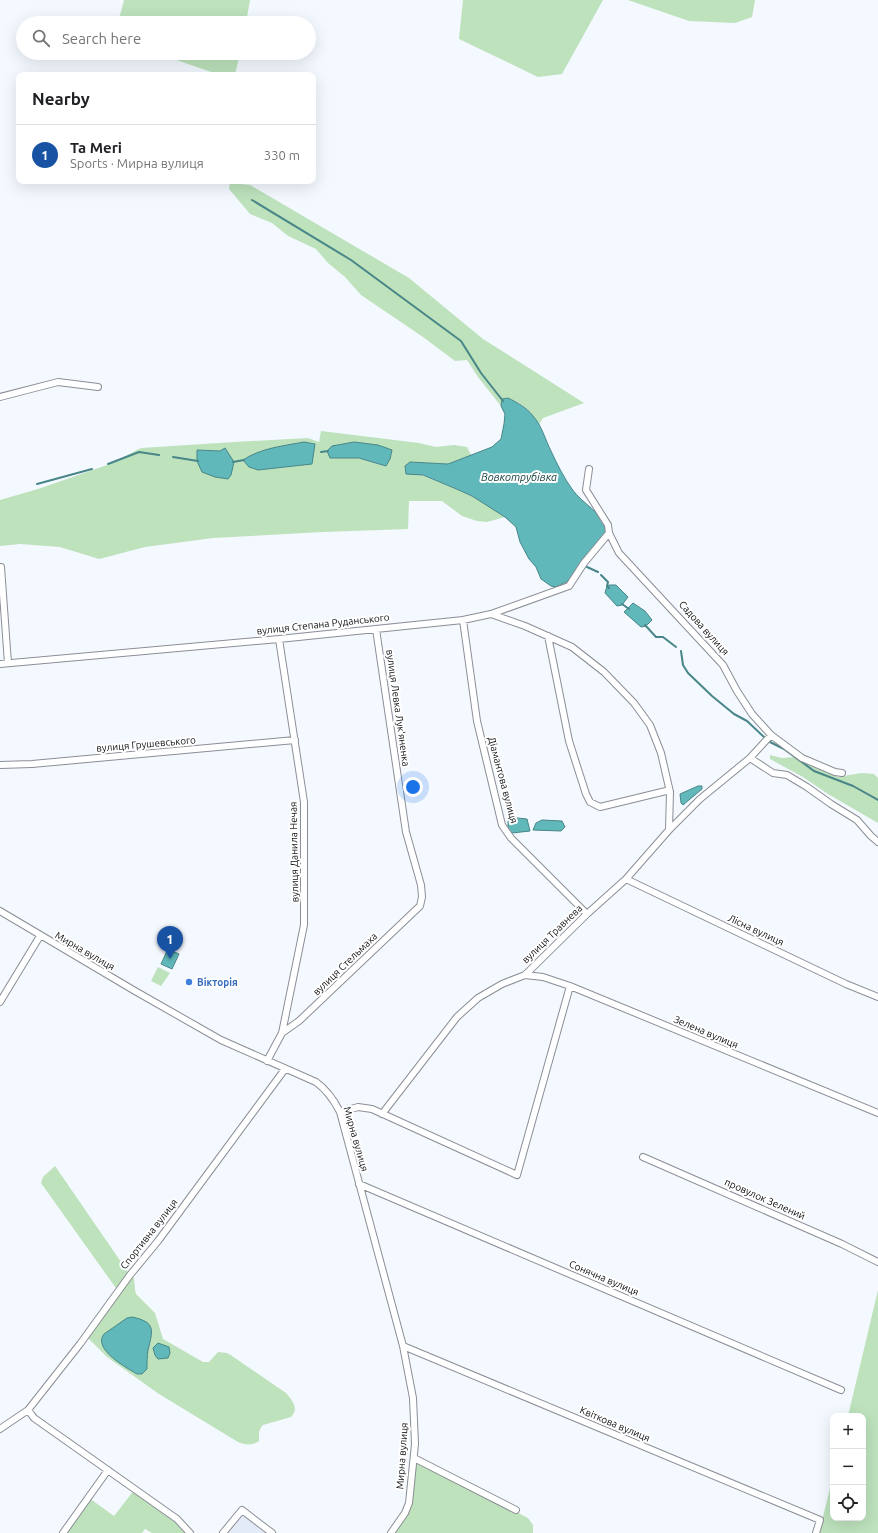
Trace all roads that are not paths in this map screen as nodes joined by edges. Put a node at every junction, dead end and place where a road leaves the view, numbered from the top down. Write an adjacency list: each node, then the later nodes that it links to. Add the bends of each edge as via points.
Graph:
1 (98, 386): 2 (street, via 58,382)
2 (0, 397)
3 (589, 469): 4 (street, Садова вулиця, via 586,490 608,525)
4 (609, 533): 6 (street, вулиця Степана Руданського, via 569,586); 13 (street, Садова вулиця, via 619,553 723,665 748,708)
5 (1, 567): 11 (street)
6 (491, 614): 7 (street, вулиця Степана Руданського); 9 (street)
7 (463, 620): 8 (street, вулиця Степана Руданського); 24 (street, Діамантова вулиця, via 477,721 502,825 511,838)
8 (376, 629): 10 (street, вулиця Степана Руданського); 22 (street, вулиця Левка Лук'яненка, via 406,832 421,885)
9 (548, 636): 18 (street, via 572,647 604,672 634,703 650,725 661,753); 18 (street, via 569,741 590,802 600,807)
10 (278, 639): 11 (street, вулиця Степана Руданського); 14 (street, вулиця Данила Нечая)
11 (8, 663): 12 (street, вулиця Степана Руданського)
12 (0, 664)
13 (771, 735): 15 (street, вулиця Травнева); 17 (street, Садова вулиця, via 802,758)
14 (295, 740): 16 (street, вулиця Грушевського, via 39,764); 30 (street, вулиця Данила Нечая, via 304,802 304,925)
15 (750, 758): 19 (street, вулиця Травнева, via 700,798); 20 (street, via 773,773 787,775 807,787 857,820)
16 (0, 765)
17 (842, 773)
18 (670, 792): 19 (street)
19 (669, 830): 21 (street, вулиця Травнева)
20 (878, 842)
21 (626, 879): 24 (street, вулиця Травнева); 28 (street, Лісна вулиця)
22 (420, 906): 30 (street, вулиця Стельмаха, via 299,1021)
23 (0, 911): 25 (street, Мирна вулиця)
24 (587, 914): 26 (street, вулиця Травнева)
25 (40, 936): 29 (street); 31 (street, Мирна вулиця, via 221,1040)
26 (525, 974): 27 (street, Зелена вулиця); 35 (street, вулиця Травнева, via 478,998 457,1017)
27 (570, 986): 34 (street, Зелена вулиця); 35 (street, via 517,1175)
28 (878, 997)
29 (0, 1002)
30 (282, 1033): 31 (street, вулиця Данила Нечая)
31 (267, 1061): 32 (street, Мирна вулиця)
32 (285, 1069): 33 (street, Мирна вулиця, via 321,1086 333,1099); 41 (street, Спортивна вулиця, via 158,1241)
33 (340, 1112): 35 (street, via 358,1107); 37 (street, Мирна вулиця)
34 (878, 1113)
35 (382, 1114)
36 (643, 1156): 38 (street, провулок Зелений)
37 (358, 1184): 39 (street, Мирна вулиця); 40 (street, Сонячна вулиця)
38 (878, 1262)
39 (403, 1346): 43 (street, Мирна вулиця, via 413,1398); 51 (street, Квіткова вулиця, via 820,1520)
40 (841, 1390)
41 (28, 1410): 42 (street, Спортивна вулиця); 44 (street, via 34,1418)
42 (0, 1429)
43 (414, 1458): 45 (street); 50 (street, Мирна вулиця, via 408,1507)
44 (108, 1470): 46 (street); 47 (street, via 177,1519)
45 (516, 1510)
46 (63, 1533)
47 (190, 1533)
48 (223, 1533): 49 (street, via 242,1510)
49 (272, 1533)
50 (391, 1533)
51 (816, 1533)

